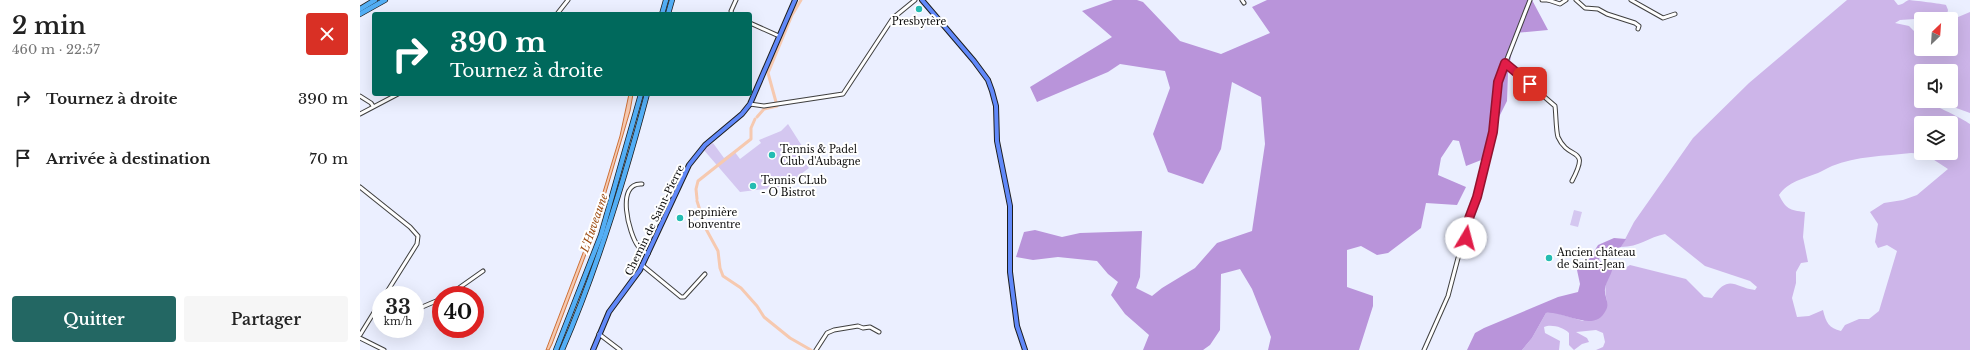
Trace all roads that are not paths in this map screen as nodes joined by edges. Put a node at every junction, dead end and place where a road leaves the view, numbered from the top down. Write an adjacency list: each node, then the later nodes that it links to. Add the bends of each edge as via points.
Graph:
1 (375, 0): 16 (highway)
2 (385, 0): 21 (highway)
3 (568, 0): 17 (street)
4 (666, 0): 18 (highway)
5 (672, 0): 19 (highway)
6 (736, 0): 20 (street)
7 (794, 0): 25 (main road, Chemin de Saint-Pierre)
8 (915, 0): 31 (street, via 893,18 843,94 764,106)
9 (922, 0): 54 (main road, via 974,61 988,80 992,91 996,106 997,141 1010,206 1010,272 1018,326)
10 (1530, 0): 26 (street)
11 (1542, 0): 12 (street)
12 (1549, 0): 13 (street, via 1560,4)
13 (1566, 0)
14 (1576, 0): 24 (street, via 1585,8 1598,9 1639,26)
15 (1631, 0): 22 (street, via 1663,18)
16 (360, 9)
17 (559, 12)
18 (663, 12)
19 (669, 12)
20 (732, 12)
21 (360, 14)
22 (1675, 14)
23 (752, 24): 25 (street)
24 (1638, 29)
25 (779, 36): 31 (main road, Chemin de Saint-Pierre)
26 (1505, 63): 34 (street, via 1555,106 1558,136 1562,144 1580,158 1581,162); 55 (street, via 1498,82 1493,132 1477,197 1468,221 1464,246 1458,258 1448,296)
27 (360, 96): 32 (street)
28 (394, 96): 32 (street)
29 (640, 96): 49 (highway, via 601,235)
30 (646, 96): 50 (highway, via 606,237)
31 (750, 104): 37 (main road, Chemin de Saint-Pierre, via 742,114 705,145 688,165)
32 (373, 106): 33 (street)
33 (360, 114)
34 (1572, 181)
35 (642, 184): 37 (street, via 637,183 632,187 625,212 637,245)
36 (360, 187): 41 (street, via 418,236 417,244)
37 (648, 254): 38 (main road, Chemin de Saint-Pierre)
38 (642, 266): 40 (street, via 681,297 684,297); 45 (main road, Chemin de Saint-Pierre, via 609,312)
39 (483, 271): 42 (street)
40 (705, 274)
41 (391, 286)
42 (462, 286)
43 (372, 316): 46 (street)
44 (879, 332): 53 (street, via 870,327 858,326 834,330 828,333)
45 (599, 334): 51 (main road, Chemin de Saint-Pierre); 52 (street)
46 (360, 335)
47 (360, 338): 48 (street)
48 (384, 350)
49 (556, 350)
50 (562, 350)
51 (593, 350)
52 (620, 350)
53 (816, 350)
54 (1025, 350)
55 (1424, 350)

